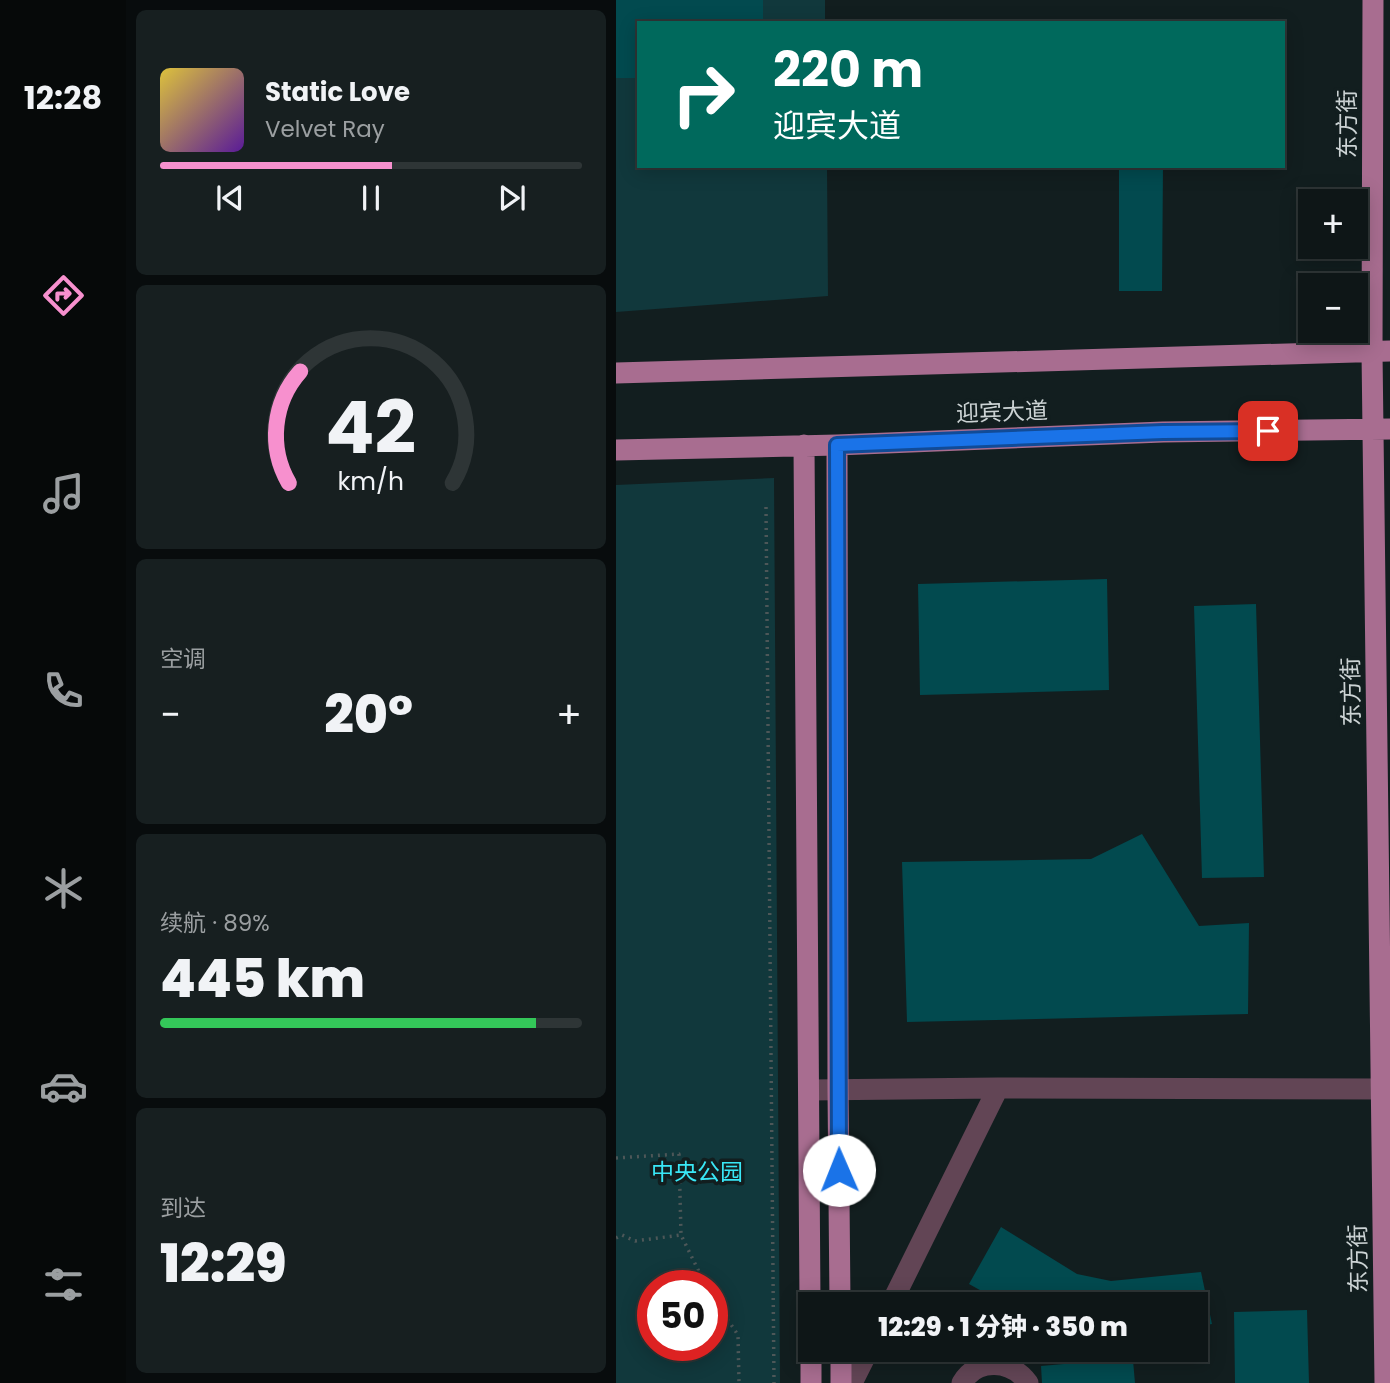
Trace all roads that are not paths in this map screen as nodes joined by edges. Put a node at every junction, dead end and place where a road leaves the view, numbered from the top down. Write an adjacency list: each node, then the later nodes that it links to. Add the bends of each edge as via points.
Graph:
1 (1373, 0): 2 (main road, 东方街)
2 (1381, 351): 3 (main road); 4 (main road, 东方街)
3 (616, 373)
4 (1382, 430): 6 (main road, 迎宾大道, via 1163,432); 9 (main road, 东方街)
5 (804, 445): 6 (main road, 迎宾大道); 7 (main road, 迎宾大道); 10 (main road)
6 (837, 445): 11 (main road)
7 (616, 450)
8 (998, 1088): 9 (street); 11 (street); 14 (street)
9 (1382, 1089): 23 (main road, 东方街)
10 (809, 1090): 11 (street); 12 (main road)
11 (838, 1090): 13 (main road)
12 (810, 1292)
13 (841, 1292)
14 (897, 1292)
15 (811, 1362): 18 (main road)
16 (841, 1362): 19 (main road)
17 (862, 1362): 20 (street)
18 (811, 1383)
19 (841, 1383)
20 (852, 1383)
21 (962, 1383): 22 (street, via 975,1369 999,1364 1012,1368)
22 (1028, 1383)
23 (1385, 1383)

